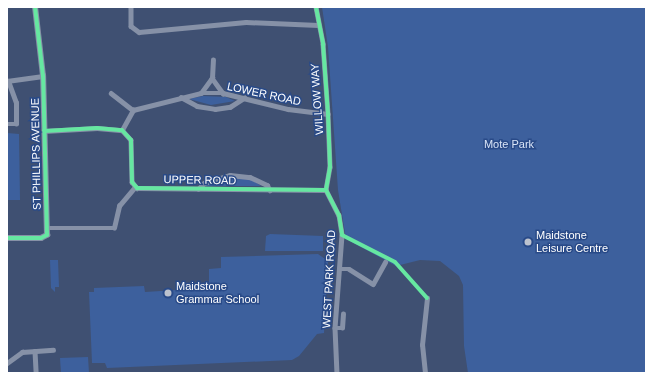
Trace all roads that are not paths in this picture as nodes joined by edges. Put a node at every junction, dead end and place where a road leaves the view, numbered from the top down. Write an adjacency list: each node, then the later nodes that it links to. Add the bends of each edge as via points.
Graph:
1 (35, 7): 6 (street, ST PHILLIPS AVENUE)
2 (131, 7): 4 (street, via 131,26 139,32 246,22)
3 (316, 7): 4 (street, WILLOW WAY)
4 (318, 25): 15 (street, WILLOW WAY, via 323,44)
5 (213, 60): 7 (street)
6 (43, 77): 8 (street); 18 (street, ST PHILLIPS AVENUE)
7 (212, 78): 10 (street); 11 (street)
8 (8, 81): 16 (street, via 9,90 16,103 16,124)
9 (111, 93): 14 (street)
10 (201, 93): 11 (street, LOWER ROAD); 12 (street, LOWER ROAD)
11 (223, 93): 13 (street, LOWER ROAD)
12 (181, 97): 13 (street, via 192,105 215,109 230,107); 14 (street, LOWER ROAD)
13 (244, 98): 15 (street, LOWER ROAD, via 288,109)
14 (133, 110): 17 (street)
15 (328, 114): 22 (street, WILLOW WAY, via 330,167)
16 (7, 124)
17 (122, 130): 18 (street, via 104,128); 19 (street, via 131,140 132,182)
18 (44, 131): 23 (street, ST PHILLIPS AVENUE)
19 (135, 187): 20 (street, UPPER ROAD); 23 (street, via 119,206 114,228)
20 (198, 189): 21 (street, UPPER ROAD); 21 (street, UPPER ROAD, via 204,183 230,175 250,177 267,185)
21 (270, 190): 22 (street, UPPER ROAD)
22 (326, 190): 26 (street, WEST PARK ROAD, via 339,215 342,235)
23 (47, 228): 24 (street, via 47,235 41,238)
24 (7, 238)
25 (385, 262): 26 (street, via 373,284 349,269)
26 (339, 269): 29 (street, WEST PARK ROAD)
27 (427, 298): 35 (street, via 422,344)
28 (343, 314): 29 (street, via 342,328)
29 (335, 328): 34 (street, WEST PARK ROAD)
30 (53, 350): 31 (street)
31 (35, 351): 32 (street, via 19,353); 33 (street)
32 (7, 363)
33 (36, 373)
34 (337, 373)
35 (425, 373)

